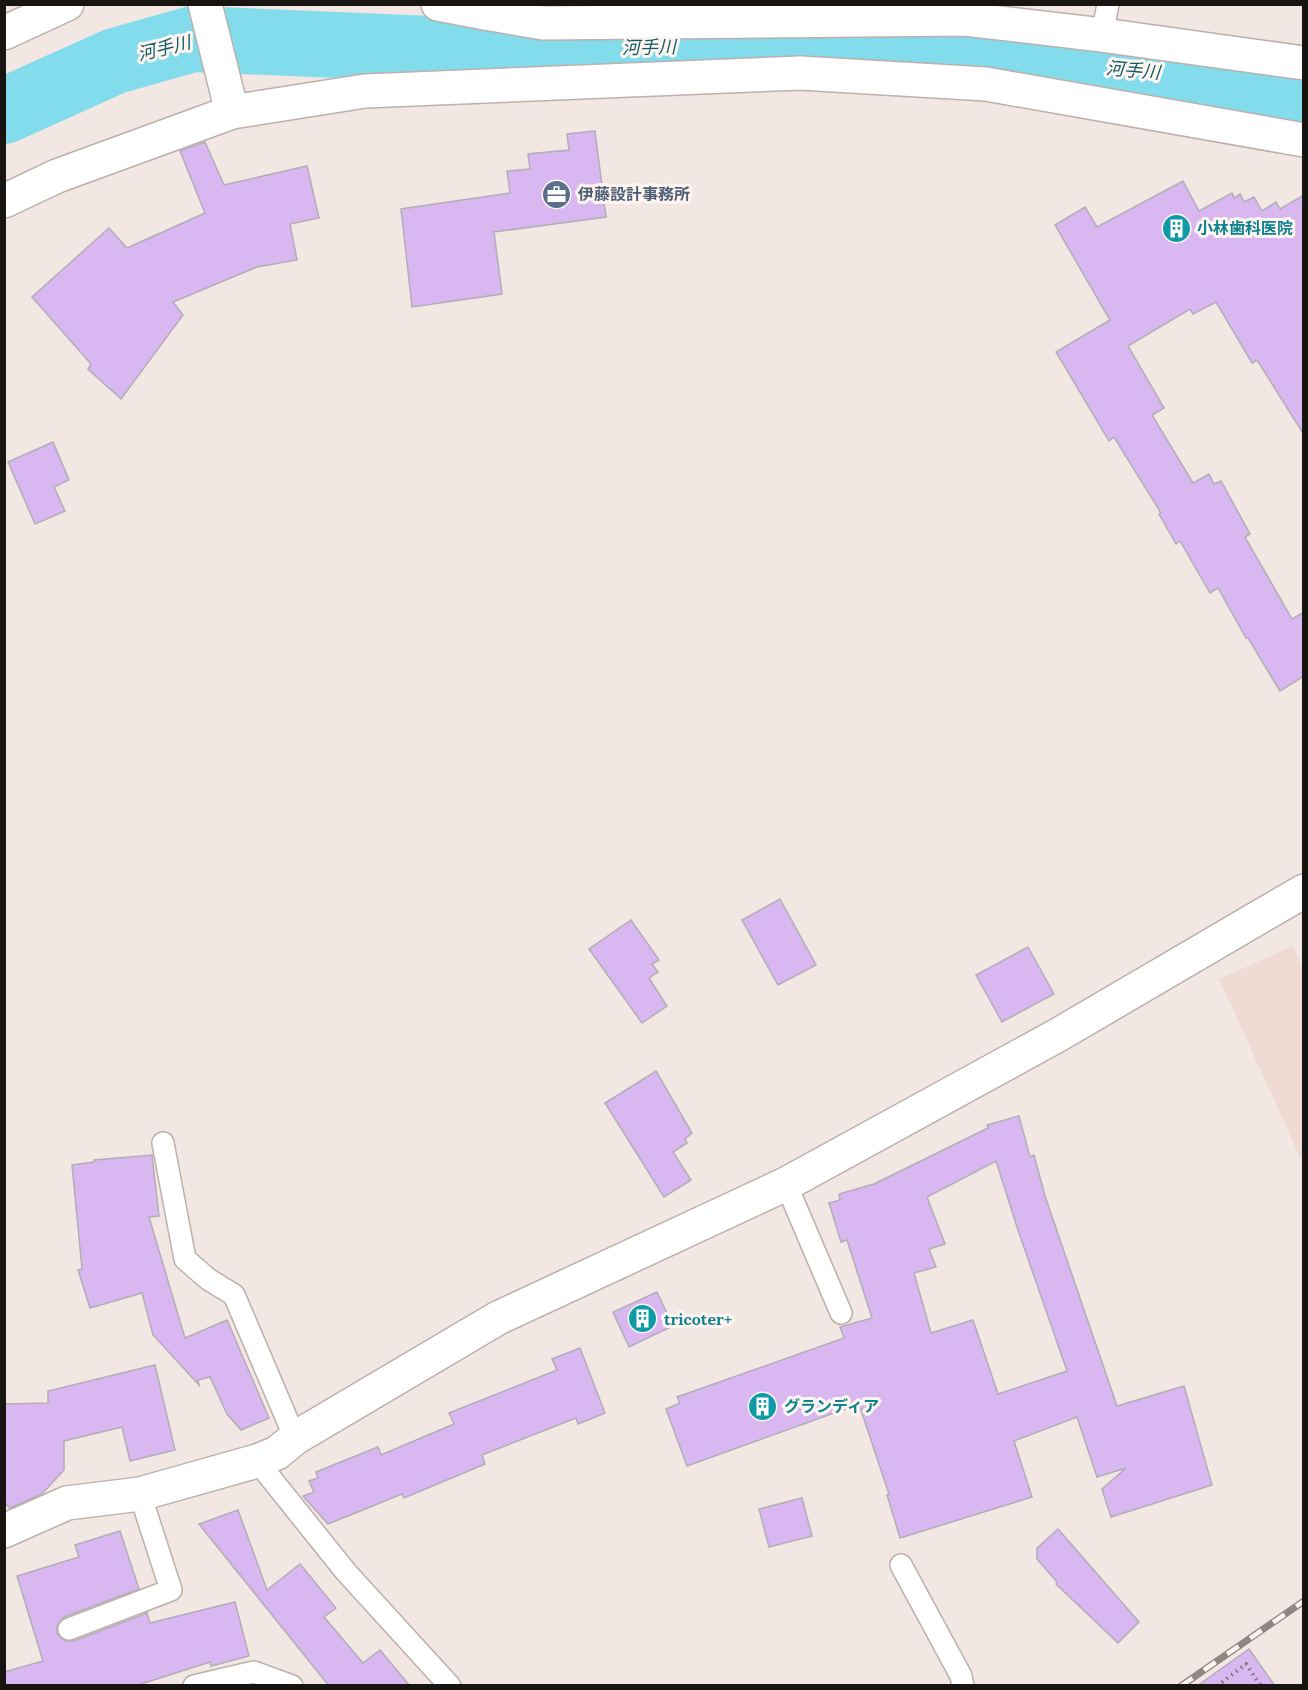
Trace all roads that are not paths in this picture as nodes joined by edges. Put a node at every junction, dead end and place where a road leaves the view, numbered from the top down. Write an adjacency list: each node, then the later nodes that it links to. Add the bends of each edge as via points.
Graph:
1 (67, 4): 7 (street)
2 (438, 4): 4 (street)
3 (206, 7): 9 (street)
4 (485, 9): 5 (street, via 543,23)
5 (964, 12): 6 (street)
6 (1105, 20): 8 (street)
7 (4, 33)
8 (1304, 63)
9 (230, 105): 10 (street, via 365,91 800,73 986,84); 11 (street)
10 (1304, 140)
11 (57, 176): 12 (street); 13 (street)
12 (4, 201)
13 (4, 220)
14 (1304, 891): 16 (street, via 1058,1035)
15 (163, 1143): 18 (lane, via 185,1259 234,1295)
16 (786, 1184): 17 (lane); 18 (street, via 498,1318)
17 (841, 1313)
18 (295, 1438): 19 (street, via 277,1453)
19 (256, 1461): 20 (street); 26 (lane, via 346,1572)
20 (140, 1494): 21 (street, via 68,1503); 23 (lane, via 171,1590)
21 (4, 1531)
22 (901, 1565): 27 (lane)
23 (69, 1629)
24 (194, 1686): 25 (lane, via 254,1672)
25 (292, 1686)
26 (450, 1686)
27 (963, 1686)

